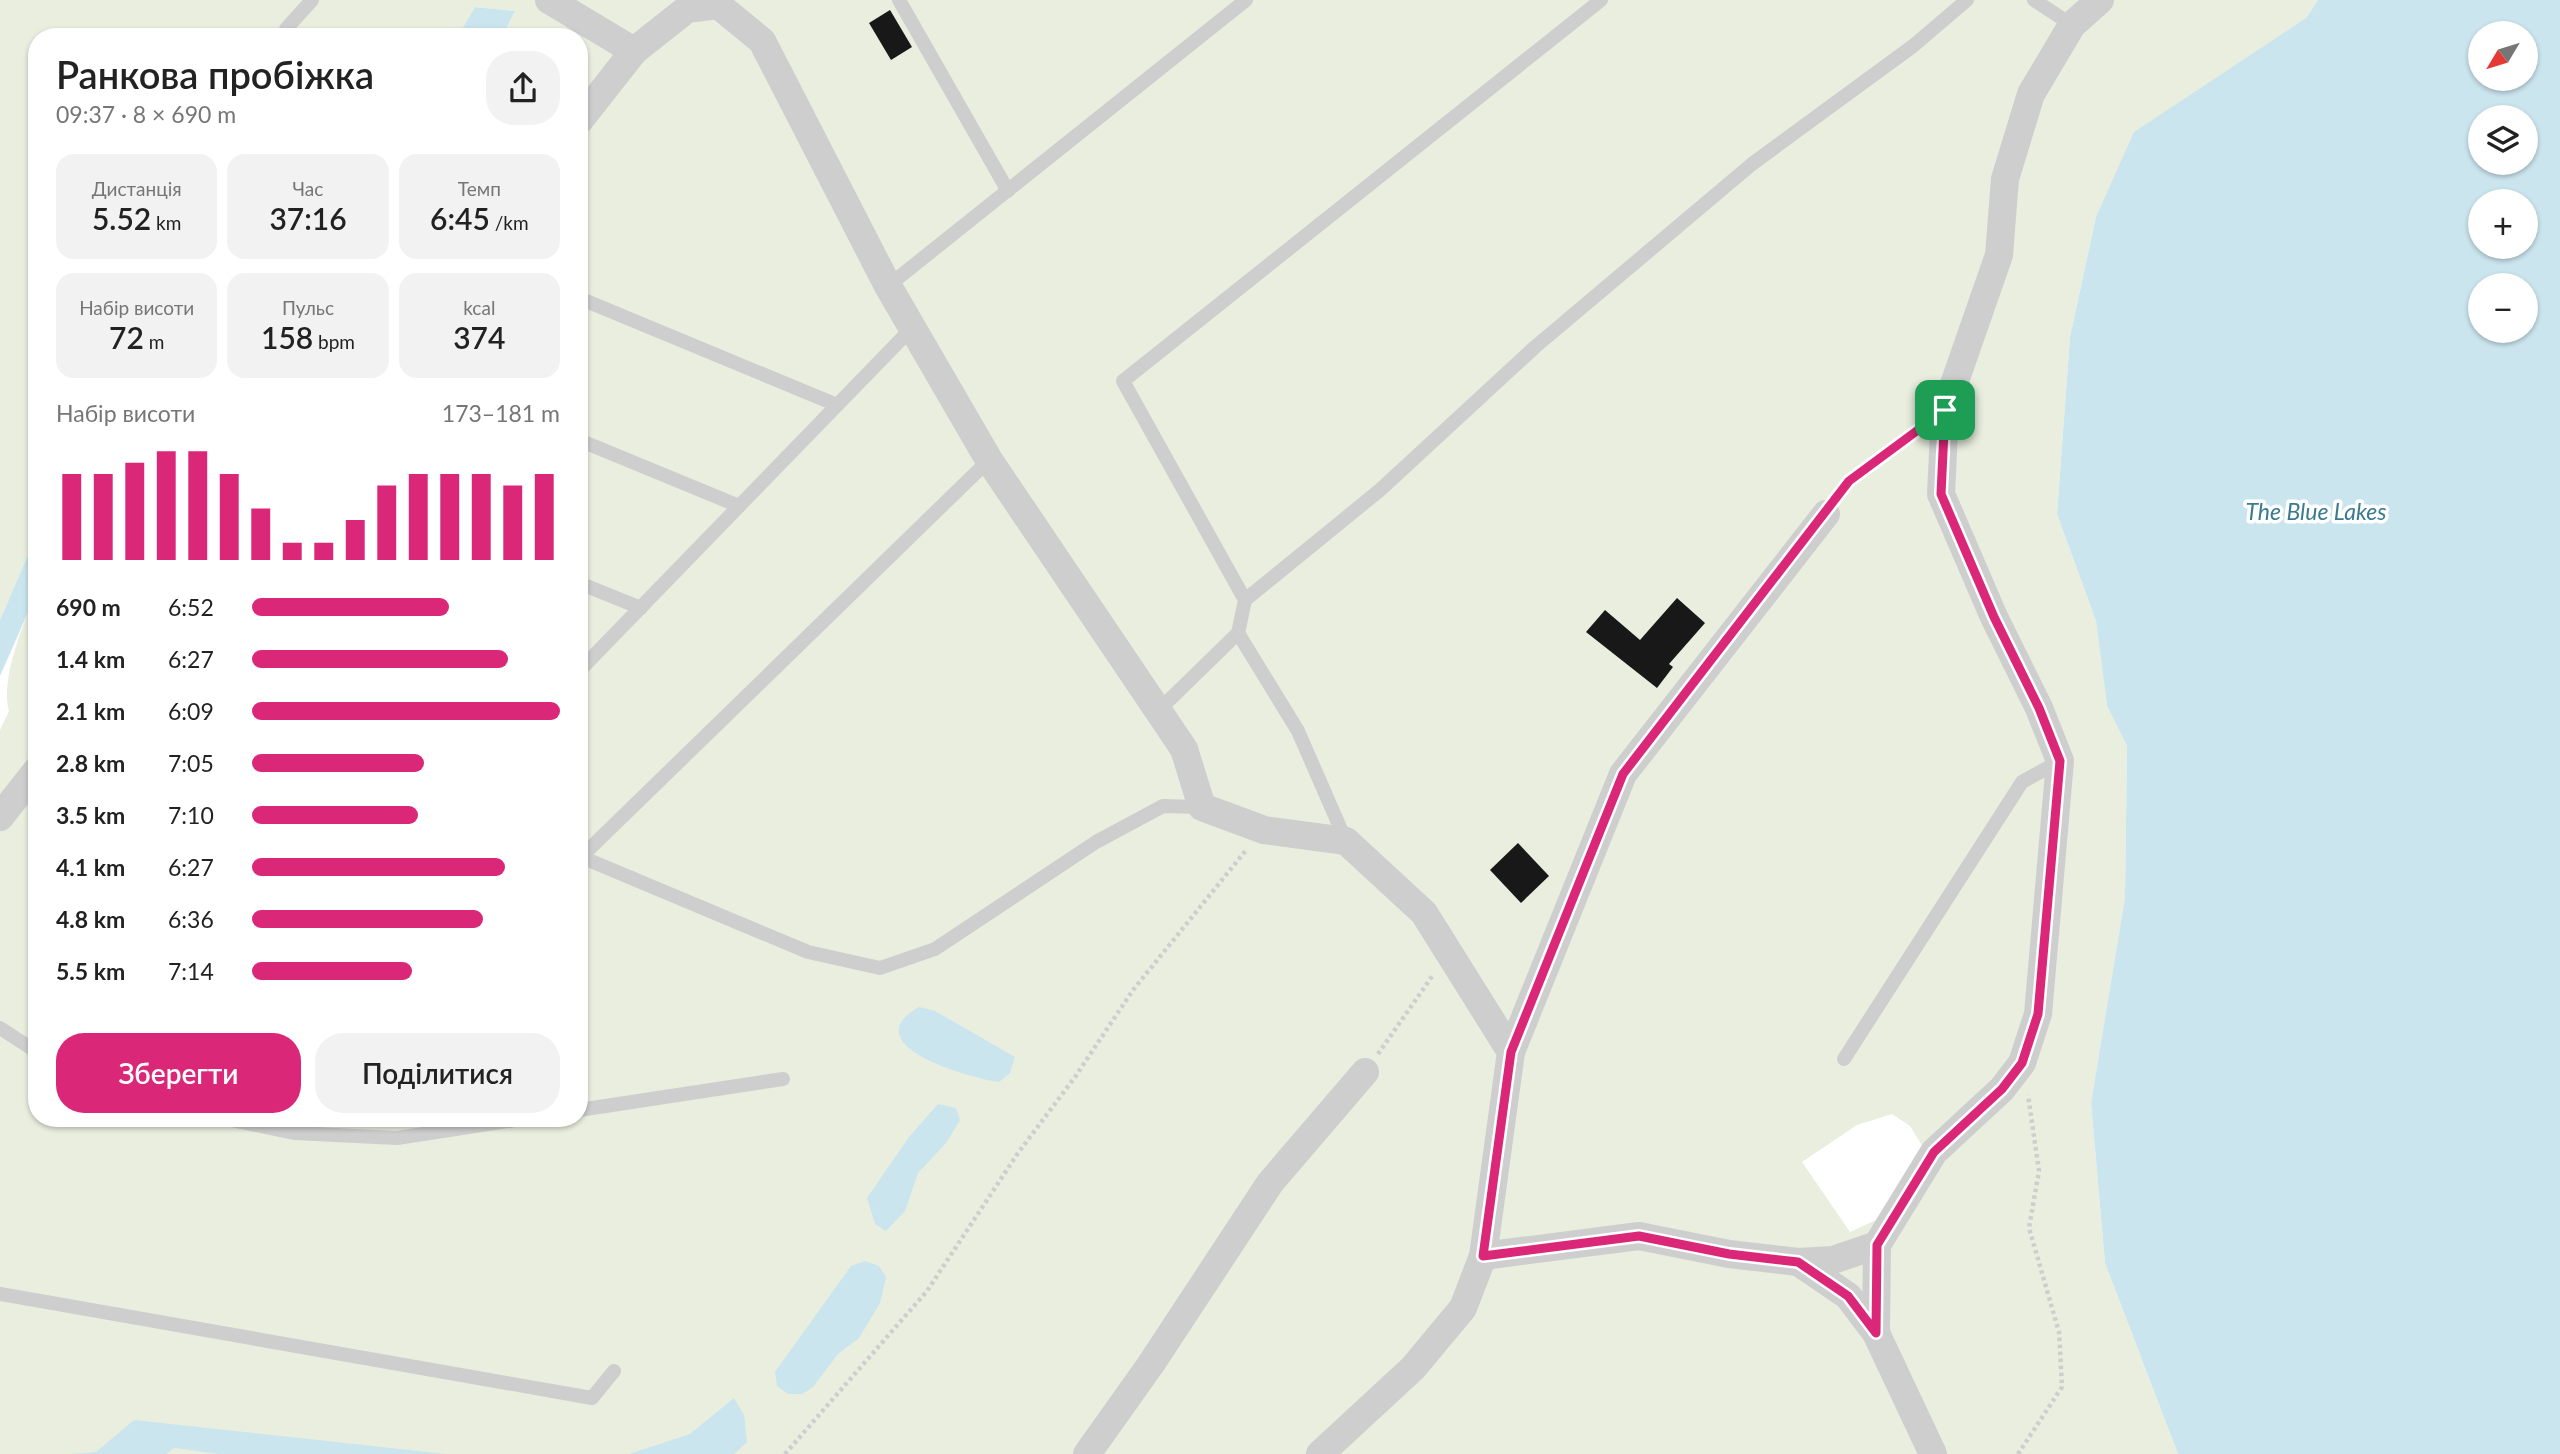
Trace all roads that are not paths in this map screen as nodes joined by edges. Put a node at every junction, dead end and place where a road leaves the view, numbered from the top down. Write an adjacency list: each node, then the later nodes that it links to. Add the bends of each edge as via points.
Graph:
1 (312, 0): 11 (lane)
2 (549, 0): 12 (street)
3 (899, 0): 14 (lane)
4 (1247, 0): 14 (lane)
5 (1601, 0): 24 (lane, via 1123,381)
6 (1967, 0): 24 (lane, via 1913,46 1752,164 1535,348 1380,490)
7 (2034, 0): 10 (lane)
8 (2100, 0): 10 (street)
9 (687, 5): 12 (street); 15 (street, via 718,5 762,41)
10 (2072, 25): 29 (street, via 2031,94 2005,179 1999,255 1945,410 1941,494)
11 (287, 28)
12 (634, 51): 13 (street)
13 (588, 110)
14 (1008, 191): 15 (lane)
15 (888, 286): 17 (street)
16 (588, 302): 18 (lane)
17 (912, 328): 18 (lane); 20 (street)
18 (837, 405): 21 (lane)
19 (588, 444): 21 (lane)
20 (989, 460): 28 (street); 34 (lane)
21 (739, 506): 25 (lane)
22 (1826, 514): 38 (street, via 1623,774)
23 (588, 587): 25 (lane)
24 (1245, 600): 26 (lane)
25 (641, 608): 27 (lane)
26 (1238, 633): 28 (lane); 33 (lane, via 1298,731)
27 (588, 662)
28 (1158, 711): 31 (street, via 1184,749)
29 (2060, 761): 39 (lane, via 2022,782); 45 (street, via 2038,1014 2022,1063 2002,1089 1934,1152)
30 (28, 781): 32 (street)
31 (1202, 807): 33 (street, via 1264,830); 35 (lane, via 1163,806 1096,842 934,950 880,968 808,952)
32 (0, 817)
33 (1346, 841): 38 (street, via 1424,913)
34 (588, 848)
35 (588, 859)
36 (0, 1028): 37 (lane)
37 (28, 1046)
38 (1511, 1052): 46 (street)
39 (1844, 1059)
40 (1365, 1072): 51 (street, via 1270,1183)
41 (783, 1079): 42 (lane)
42 (588, 1109)
43 (265, 1127): 44 (lane, via 397,1139)
44 (472, 1127)
45 (1877, 1245): 47 (street, via 1833,1260); 49 (street)
46 (1483, 1256): 47 (street, via 1639,1236); 52 (street, via 1463,1308 1413,1368)
47 (1798, 1262): 49 (street, via 1848,1296)
48 (0, 1294): 50 (lane, via 592,1398)
49 (1876, 1333): 53 (street)
50 (614, 1371)
51 (1087, 1454)
52 (1320, 1454)
53 (1933, 1454)

